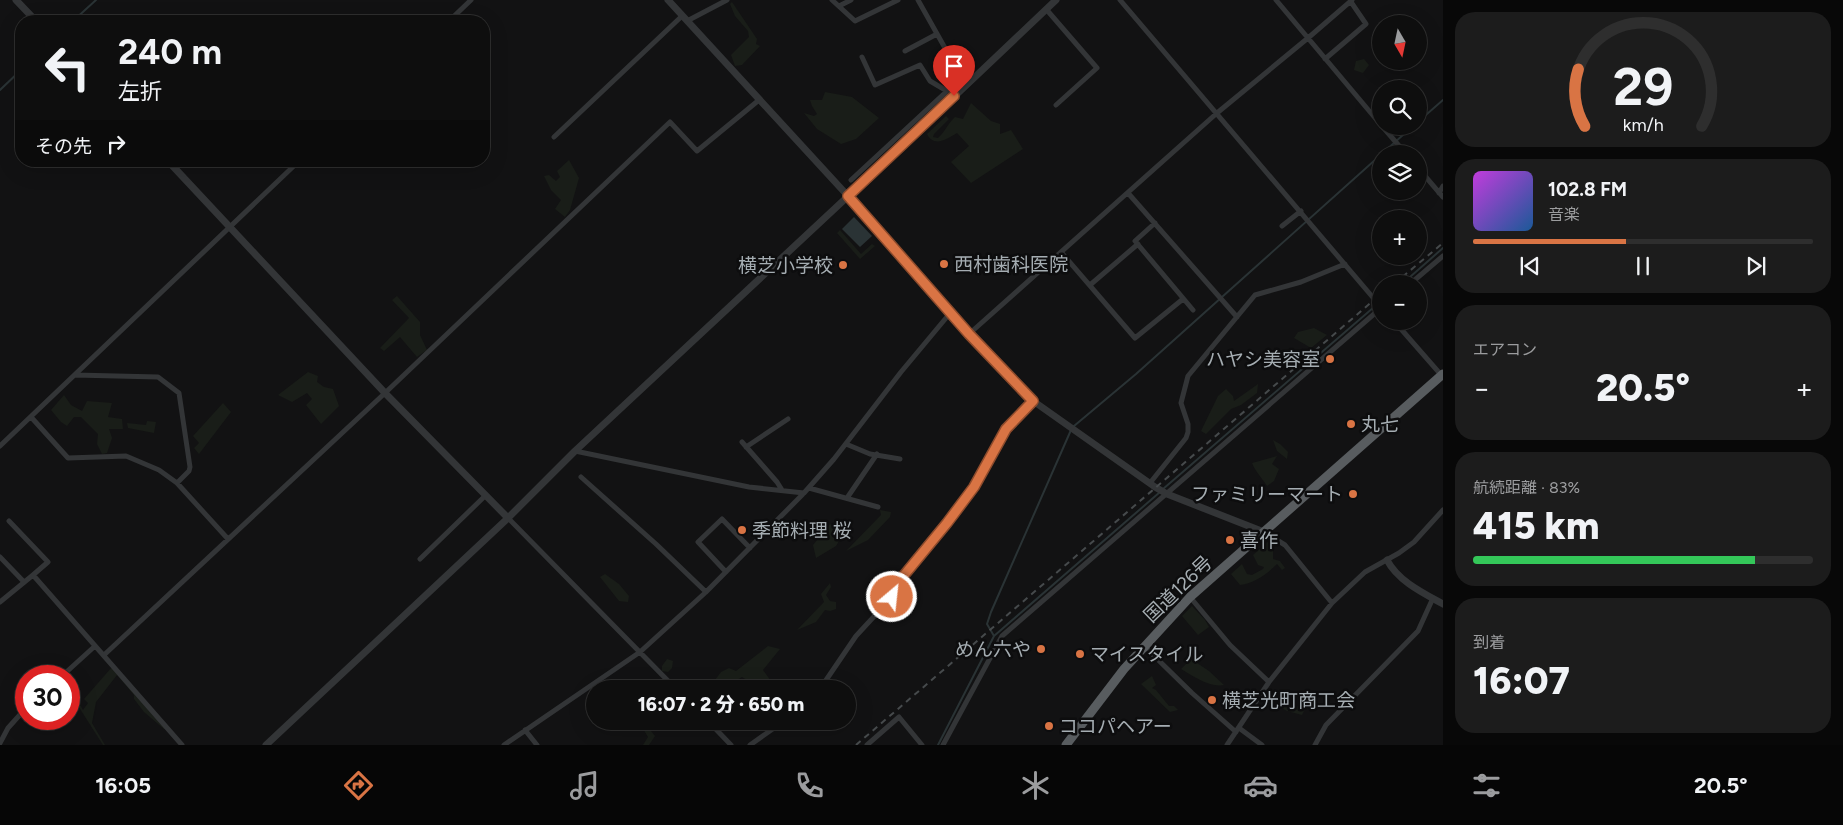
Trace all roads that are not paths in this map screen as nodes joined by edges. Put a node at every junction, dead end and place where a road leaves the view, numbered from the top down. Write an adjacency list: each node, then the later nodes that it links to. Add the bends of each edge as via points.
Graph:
1 (16, 0): 15 (street)
2 (471, 0): 16 (street)
3 (668, 0): 17 (street)
4 (727, 0): 17 (street)
5 (832, 0): 13 (street)
6 (851, 0): 13 (street)
7 (898, 0): 13 (street, via 856,21)
8 (918, 0): 18 (street)
9 (1056, 0): 14 (street)
10 (1120, 0): 27 (street)
11 (1276, 0): 19 (street)
12 (1351, 1): 19 (street); 22 (street, via 1366,24)
13 (839, 6)
14 (1046, 9): 23 (street); 26 (street, via 1097,68)
15 (30, 15)
16 (455, 15)
17 (685, 18): 25 (street); 30 (street)
18 (937, 34): 20 (street); 23 (street)
19 (1308, 38): 22 (street); 27 (street)
20 (905, 51)
21 (862, 57): 24 (street, via 875,85 920,65 930,82)
22 (1325, 59): 28 (street)
23 (964, 82): 24 (street); 39 (street)
24 (946, 92): 35 (street)
25 (759, 100): 39 (street); 61 (street, via 697,151 670,122)
26 (1056, 105)
27 (1217, 113): 38 (street); 41 (street)
28 (1372, 114)
29 (1390, 135): 31 (street)
30 (554, 137)
31 (1398, 145)
32 (174, 167): 43 (street)
33 (293, 167): 43 (street)
34 (1427, 178): 37 (street)
35 (851, 180)
36 (1443, 186): 37 (street)
37 (1439, 192): 40 (street)
38 (1128, 193): 42 (street); 46 (street)
39 (848, 196): 54 (street); 67 (street)
40 (1443, 197)
41 (1301, 211): 44 (street); 48 (street)
42 (1155, 223): 45 (street, via 1135,241); 56 (street)
43 (229, 226): 59 (street); 61 (street)
44 (1282, 226)
45 (1138, 244): 50 (street); 52 (street)
46 (1061, 252): 50 (street); 58 (street)
47 (1443, 256): 49 (street)
48 (1345, 264): 51 (street); 56 (street, via 1301,282 1255,295)
49 (1421, 275)
50 (1090, 285): 52 (street, via 1135,338)
51 (1372, 297)
52 (1183, 299): 53 (street)
53 (1193, 310)
54 (951, 312): 58 (street); 65 (street)
55 (1372, 316): 76 (street)
56 (1237, 317): 72 (street, via 1188,376 1181,403 1188,424 1186,438)
57 (1402, 330): 60 (street)
58 (969, 334): 62 (street)
59 (75, 375): 63 (street); 71 (street, via 158,377 179,393 190,467)
60 (1442, 376): 83 (highway, 国道126号)
61 (385, 393): 77 (street); 84 (street)
62 (1033, 401): 72 (street); 104 (street, via 1006,429 974,487 896,585 892,597 856,636)
63 (31, 417): 66 (street); 71 (street, via 68,458 126,456 159,470)
64 (788, 419): 74 (street, via 744,444)
65 (846, 444): 68 (street); 73 (street)
66 (0, 446)
67 (575, 451): 74 (street, via 749,488); 81 (street)
68 (878, 454): 69 (street); 78 (street)
69 (900, 459)
70 (581, 477): 92 (street)
71 (177, 483): 84 (street)
72 (1150, 483): 76 (street)
73 (808, 488): 75 (street); 78 (street)
74 (782, 490): 75 (street)
75 (804, 493): 85 (street)
76 (1166, 493): 83 (street); 120 (street, via 1002,636)
77 (486, 495): 81 (street); 87 (street)
78 (847, 498): 79 (street)
79 (878, 507)
80 (1443, 510): 88 (street, via 1414,542)
81 (508, 518): 100 (street); 113 (street)
82 (9, 521): 90 (street, via 48,562)
83 (1264, 532): 93 (highway, 国道126号); 96 (street, via 1285,544)
84 (228, 539): 101 (street)
85 (750, 548): 89 (street); 89 (street, via 722,519 698,542)
86 (0, 557): 91 (street)
87 (420, 559)
88 (1387, 560): 94 (street, via 1400,577); 96 (street, via 1365,572)
89 (726, 572): 92 (street)
90 (33, 575): 91 (street); 99 (street)
91 (24, 582): 95 (street)
92 (706, 592): 100 (street)
93 (1190, 597): 98 (highway, 国道126号); 105 (street, via 1230,646)
94 (1432, 598): 97 (street); 124 (street, via 1418,631 1326,725)
95 (0, 602)
96 (1332, 603): 105 (street)
97 (1443, 604)
98 (1144, 645): 110 (street, via 1192,693); 121 (highway, 国道126号)
99 (95, 646): 101 (street); 102 (street)
100 (640, 652): 103 (street); 107 (street)
101 (104, 655): 112 (street)
102 (74, 665)
103 (667, 680)
104 (826, 680)
105 (1269, 682): 110 (street)
106 (15, 720): 111 (street)
107 (525, 730): 114 (street); 115 (street)
108 (717, 730): 116 (street)
109 (771, 730): 117 (street)
110 (1238, 730): 122 (street); 123 (street)
111 (0, 743)
112 (182, 745)
113 (266, 745)
114 (504, 745)
115 (537, 745)
116 (731, 745)
117 (750, 745)
118 (867, 745): 119 (street, via 899,717)
119 (922, 745)
120 (943, 745)
121 (1066, 745)
122 (1227, 745)
123 (1262, 745)
124 (1315, 745)

